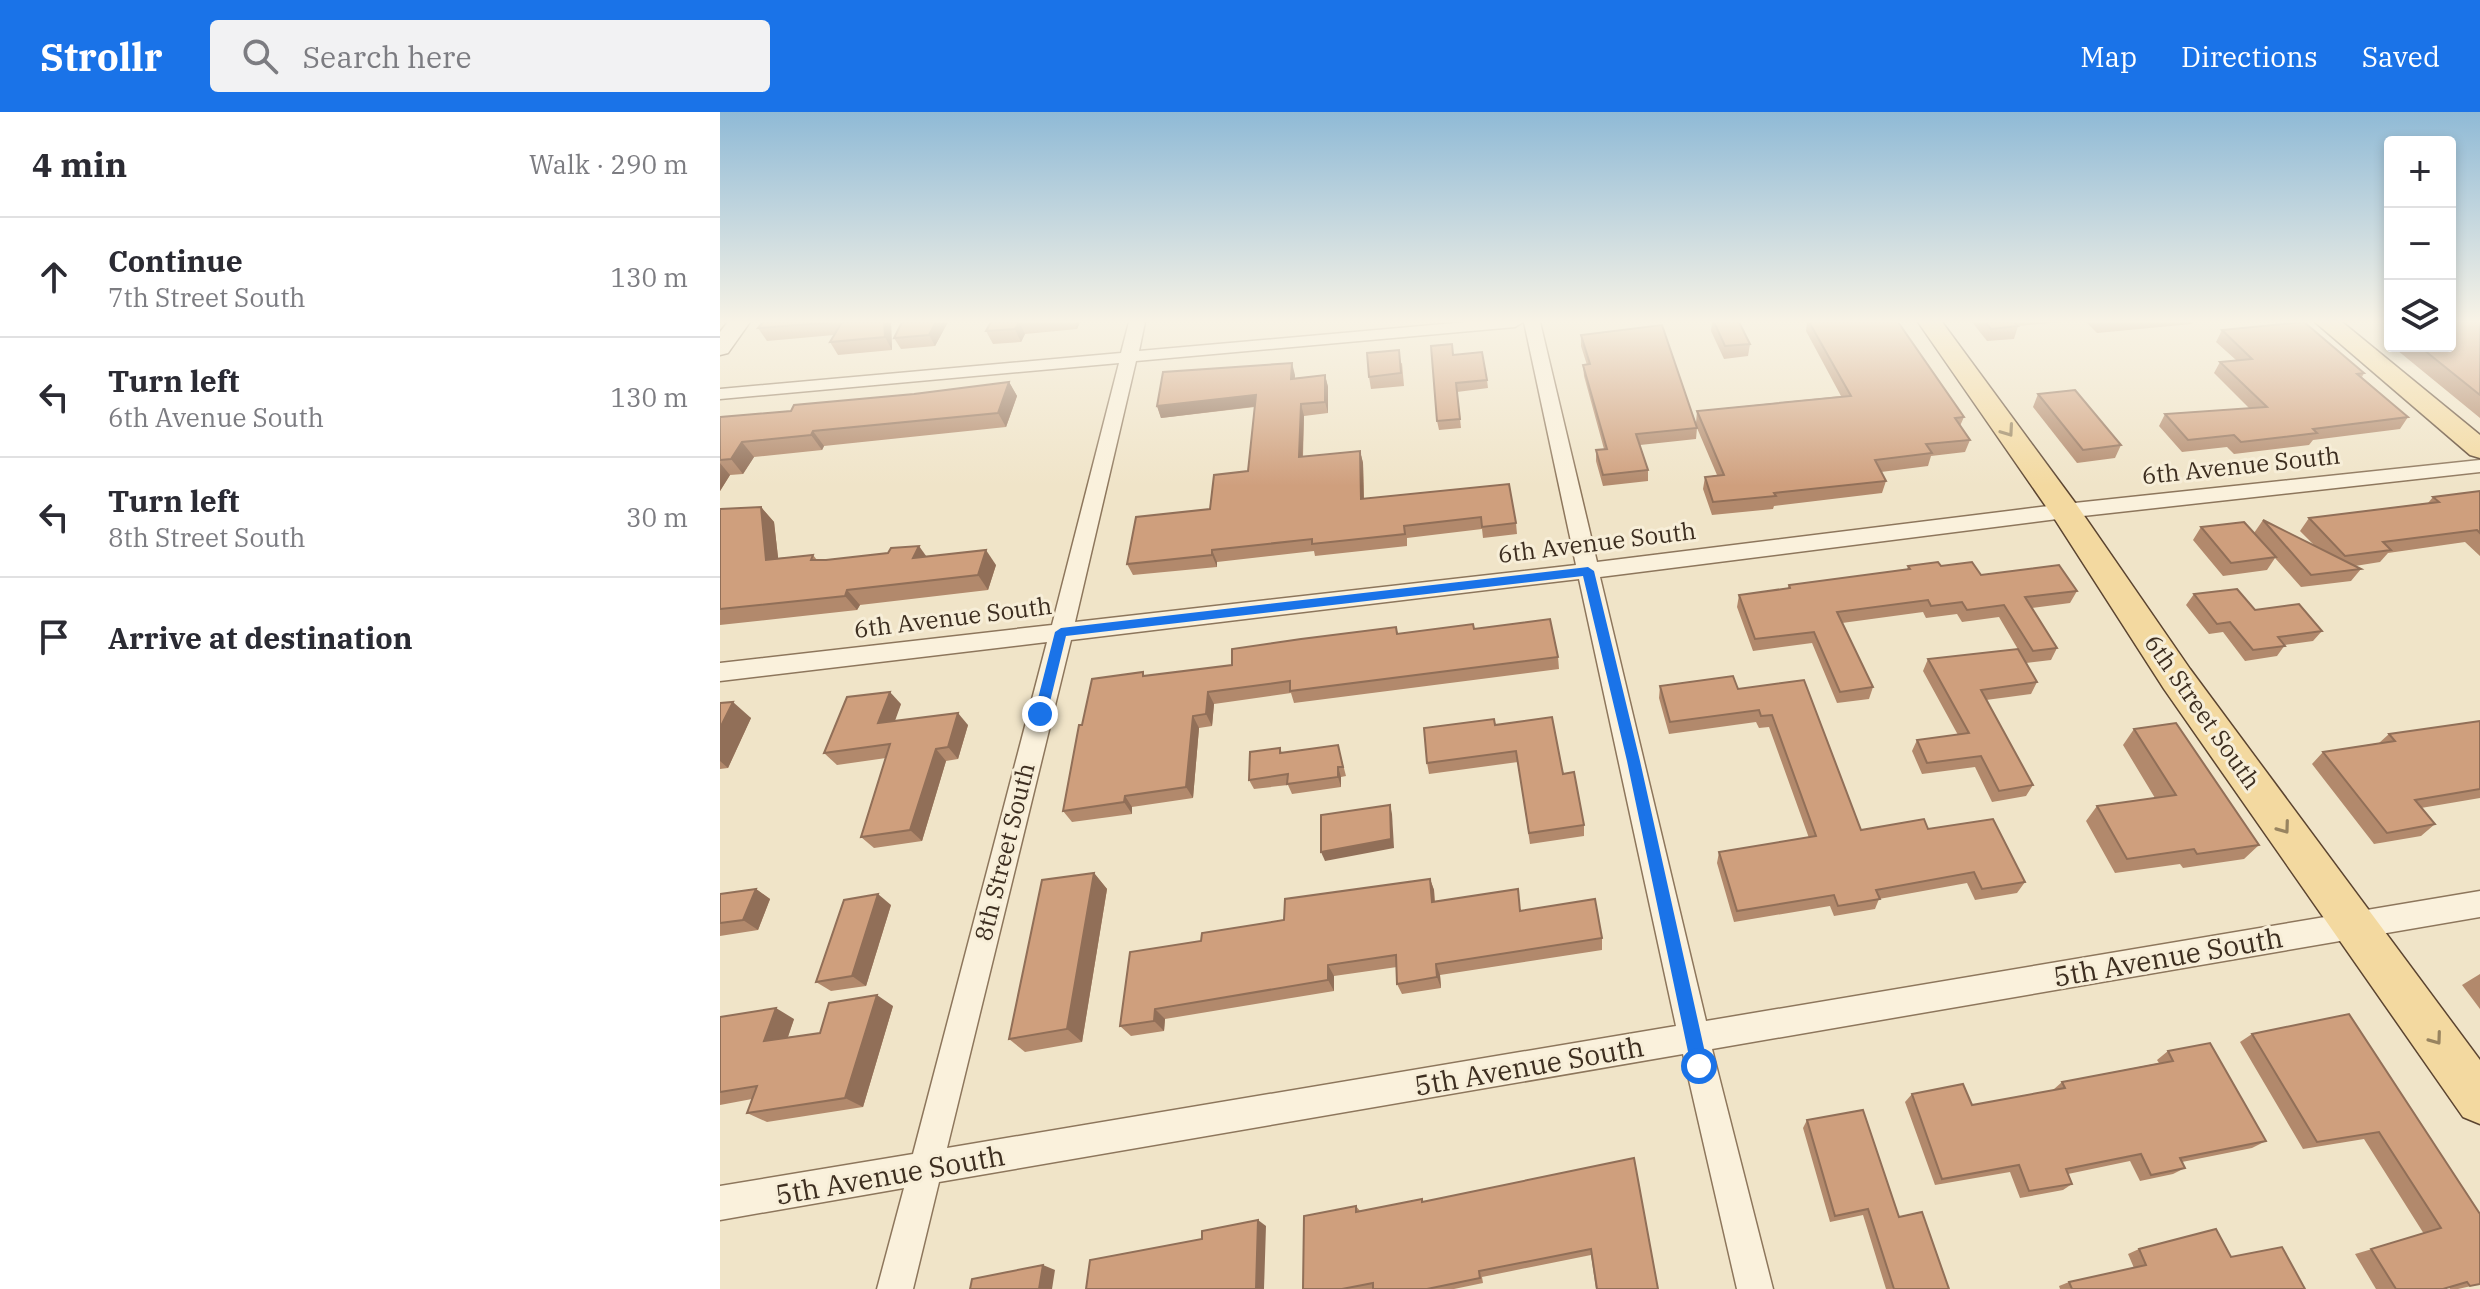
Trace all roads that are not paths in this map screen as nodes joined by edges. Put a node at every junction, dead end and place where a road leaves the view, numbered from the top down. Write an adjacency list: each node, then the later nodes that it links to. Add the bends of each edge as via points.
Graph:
1 (899, 377): 6 (street)
2 (1124, 377): 11 (street, 8th Street South)
3 (1544, 377): 10 (street)
4 (1969, 377): 9 (main road, 6th Street South, one-way to 9)
5 (2393, 377): 7 (main road)
6 (720, 394)
7 (2480, 449)
8 (2480, 466): 9 (street, 6th Avenue South)
9 (2065, 511): 10 (street, 6th Avenue South); 14 (main road, 6th Street South, one-way to 14, via 2177,679)
10 (1588, 571): 11 (street, 6th Avenue South); 15 (street)
11 (1061, 632): 12 (street, 6th Avenue South); 17 (street, 8th Street South)
12 (720, 672)
13 (2480, 904): 14 (street, 5th Avenue South)
14 (2354, 925): 15 (street, 5th Avenue South); 16 (main road, 6th Street South, one-way to 16)
15 (1693, 1039): 17 (street, 5th Avenue South); 20 (street)
16 (2480, 1100)
17 (924, 1169): 18 (street, 5th Avenue South); 19 (street, 8th Street South)
18 (720, 1203)
19 (895, 1289)
20 (1755, 1289)

